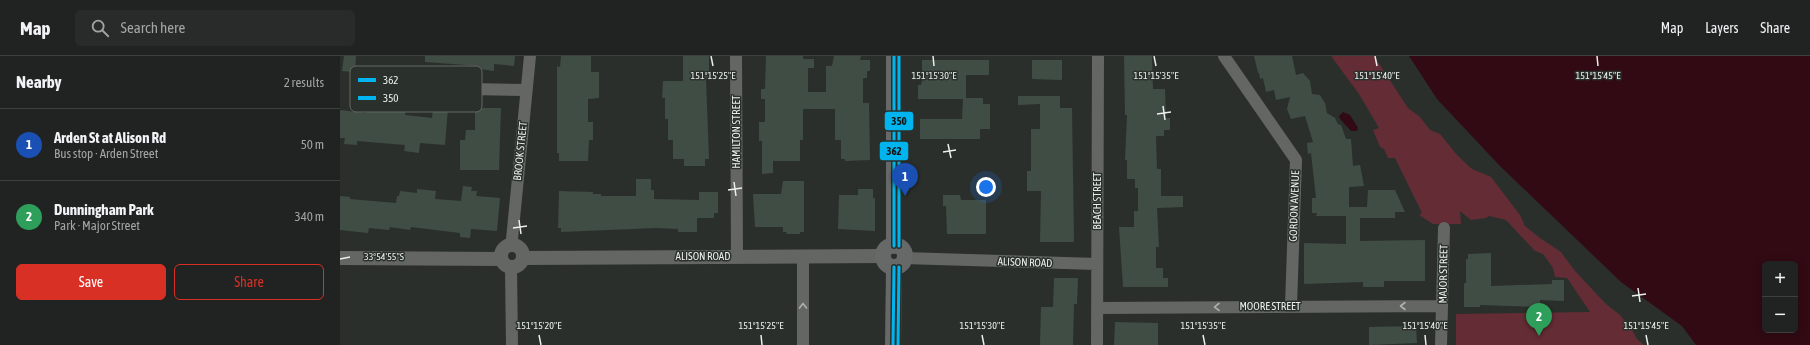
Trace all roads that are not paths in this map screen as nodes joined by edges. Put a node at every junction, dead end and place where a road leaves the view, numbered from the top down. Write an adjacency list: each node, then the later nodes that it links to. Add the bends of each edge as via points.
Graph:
1 (530, 56): 7 (street, BROOK STREET)
2 (736, 56): 10 (street, HAMILTON STREET)
3 (894, 56): 12 (main road)
4 (1098, 56): 16 (street, BEACH STREET)
5 (1224, 56): 17 (street, GORDON AVENUE, via 1296,160)
6 (482, 89): 7 (street)
7 (526, 90): 9 (street, BROOK STREET)
8 (1444, 228): 18 (street, MAJOR STREET)
9 (513, 245): 14 (street, via 520,249); 15 (street, via 503,249)
10 (736, 256): 11 (street, ALISON ROAD); 14 (street, ALISON ROAD)
11 (803, 256): 12 (street, ALISON ROAD); 21 (street, one-way to 11)
12 (894, 257): 16 (street, ALISON ROAD); 22 (main road)
13 (340, 258): 15 (street)
14 (523, 258): 15 (street, via 519,265)
15 (506, 263): 20 (street)
16 (1097, 264): 19 (street, BEACH STREET)
17 (1291, 306): 18 (street, MOORE STREET, one-way to 17); 19 (street, MOORE STREET, one-way to 19)
18 (1442, 306): 24 (street, MAJOR STREET)
19 (1098, 308): 23 (street, BEACH STREET)
20 (512, 345)
21 (802, 345)
22 (893, 345)
23 (1097, 345)
24 (1441, 345)

